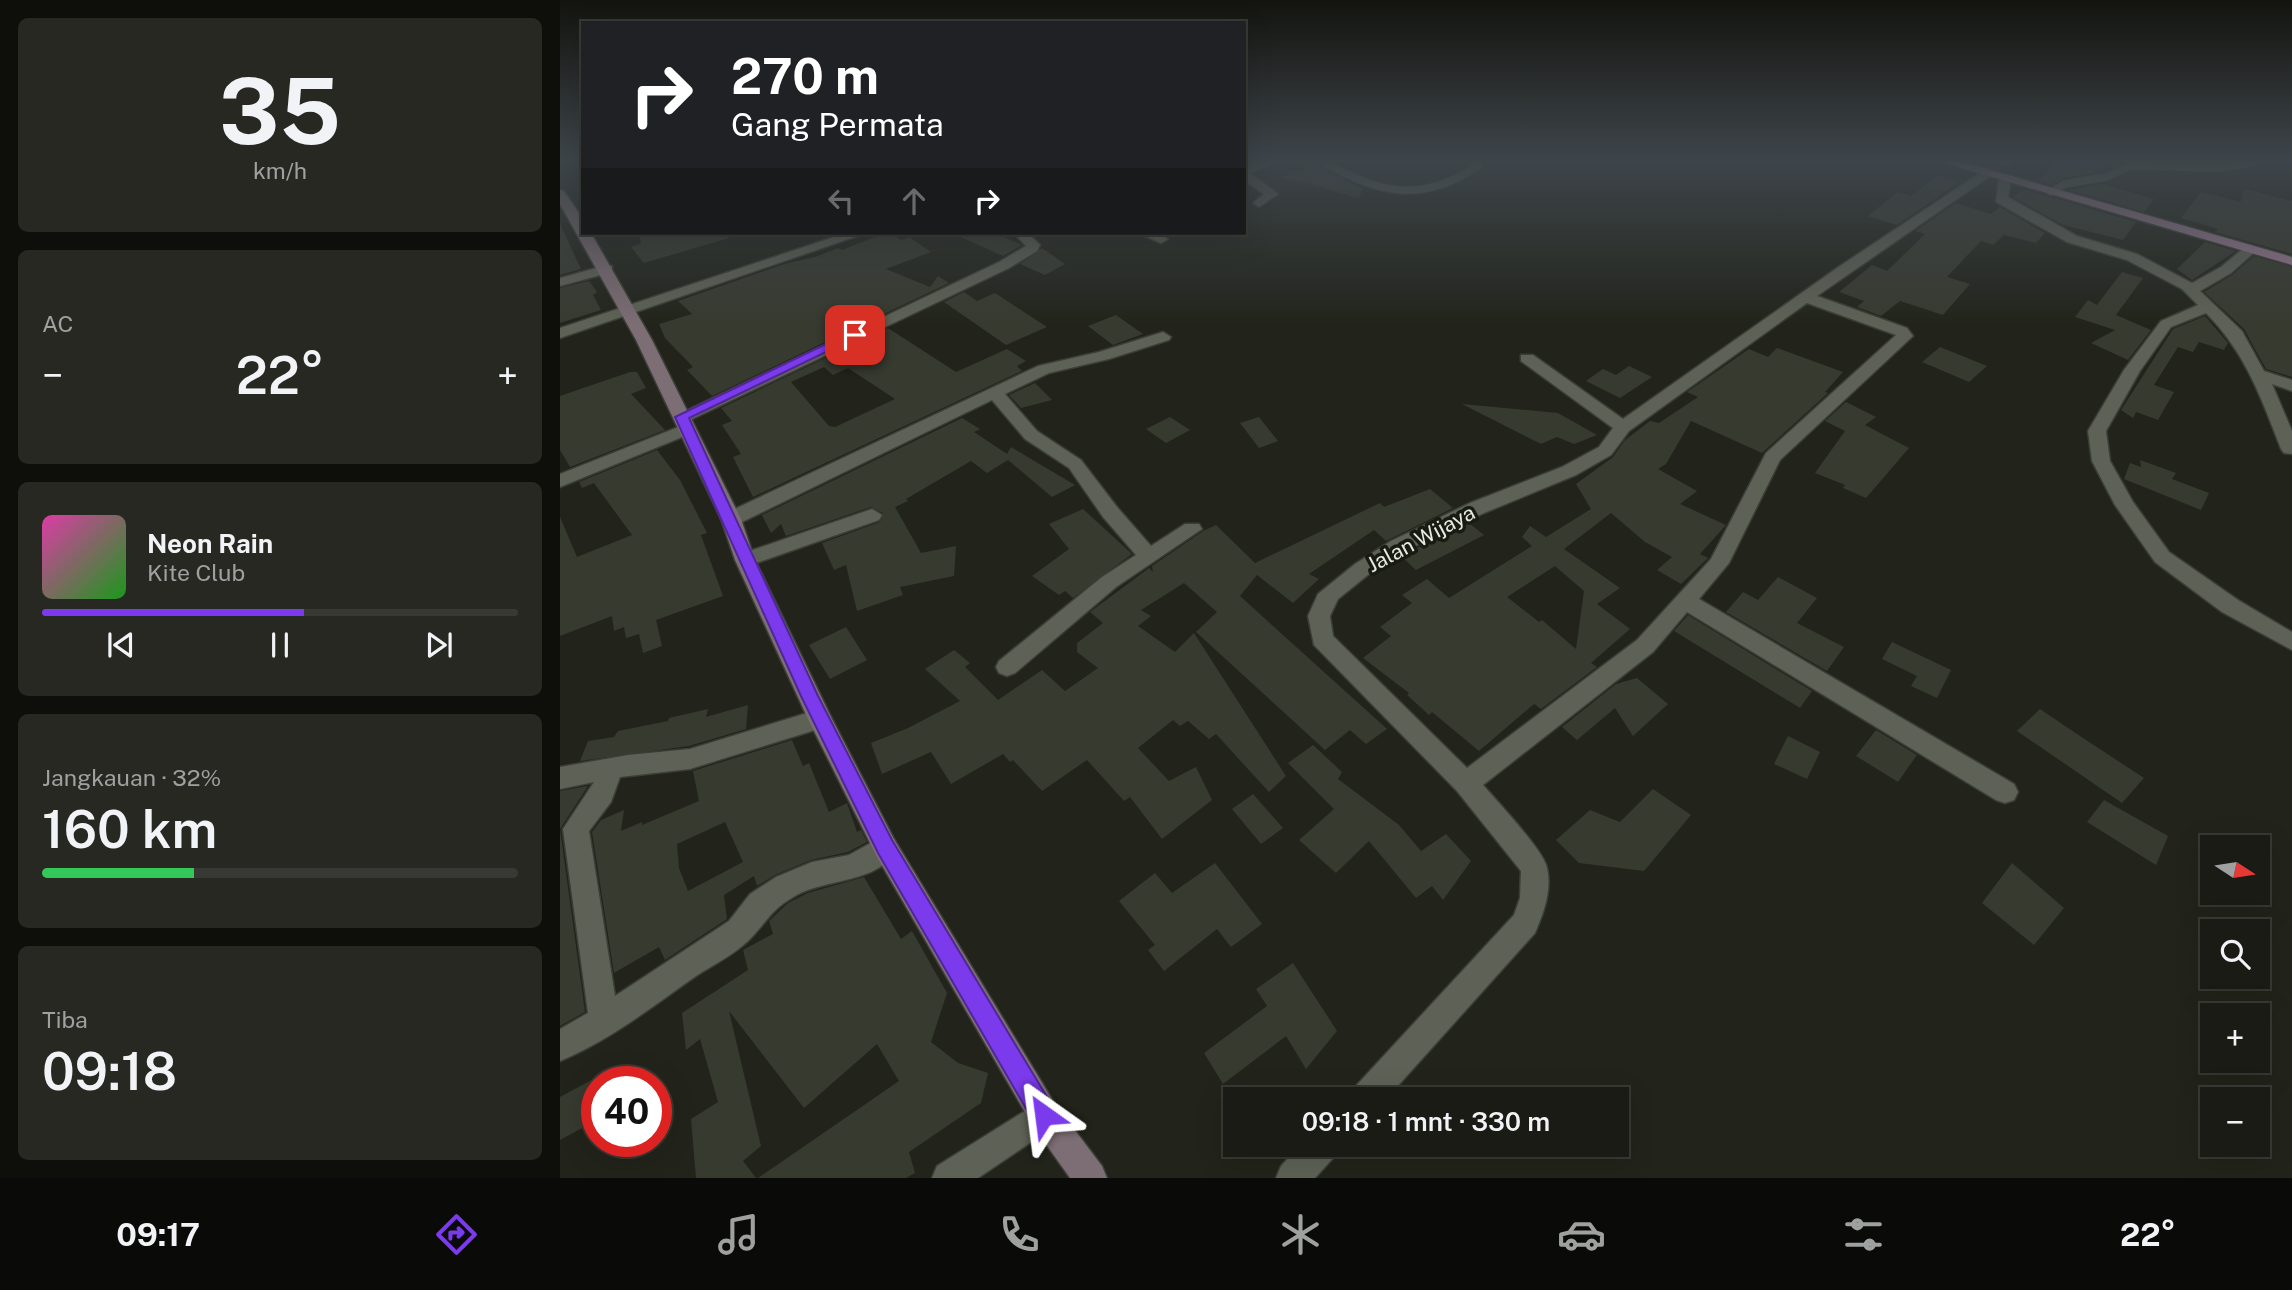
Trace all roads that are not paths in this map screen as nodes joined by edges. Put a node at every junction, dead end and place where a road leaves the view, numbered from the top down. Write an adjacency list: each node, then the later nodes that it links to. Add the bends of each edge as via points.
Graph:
1 (1925, 216): 14 (street, Jalan Wijaya)
2 (2031, 216): 13 (street, via 2066,236 2140,260)
3 (2133, 216): 9 (main road)
4 (586, 235): 11 (street)
5 (853, 235): 16 (street)
6 (1022, 235): 23 (street, via 1032,248 1004,265)
7 (1150, 235): 8 (street)
8 (1161, 239)
9 (2250, 250): 10 (main road); 13 (street)
10 (2292, 261)
11 (607, 269): 12 (street); 16 (street)
12 (560, 282)
13 (2191, 290): 15 (street)
14 (1805, 297): 24 (street, Jalan Wijaya); 32 (street, via 1905,336 1772,457 1719,563)
15 (2208, 306): 20 (street, via 2236,334); 33 (street, via 2166,324 2132,370 2097,431 2101,461 2124,505 2162,557 2230,606)
16 (626, 310): 17 (street); 23 (street)
17 (560, 333)
18 (1163, 337): 22 (street, via 1044,369)
19 (1527, 358): 24 (street)
20 (2258, 374): 21 (street); 25 (street)
21 (2292, 386)
22 (994, 392): 28 (street); 30 (street, via 1031,435 1075,464)
23 (684, 423): 26 (street); 28 (street)
24 (1623, 427): 38 (street, Jalan Wijaya, via 1605,451 1581,465 1398,546 1329,594 1320,616 1322,639)
25 (2290, 449)
26 (560, 481)
27 (873, 515): 31 (street)
28 (730, 519): 31 (street)
29 (1192, 529): 30 (street)
30 (1149, 555): 34 (street, via 1109,582)
31 (745, 560): 35 (street)
32 (1685, 601): 38 (street, via 1645,646); 39 (street)
33 (2292, 642)
34 (1007, 667)
35 (820, 719): 36 (street, via 690,759); 40 (street)
36 (611, 768): 37 (street); 41 (street, via 602,794 576,829)
37 (560, 778)
38 (1466, 783): 43 (street, Jalan Wijaya, via 1534,867 1534,898 1525,923)
39 (2005, 792)
40 (885, 847): 41 (street, via 854,866 812,874 777,891 760,902 739,931); 44 (street)
41 (604, 1021): 42 (street)
42 (560, 1046)
43 (1376, 1087)
44 (1044, 1115): 46 (street); 47 (street)
45 (1312, 1157): 48 (street)
46 (949, 1178)
47 (1090, 1178)
48 (1293, 1178)

